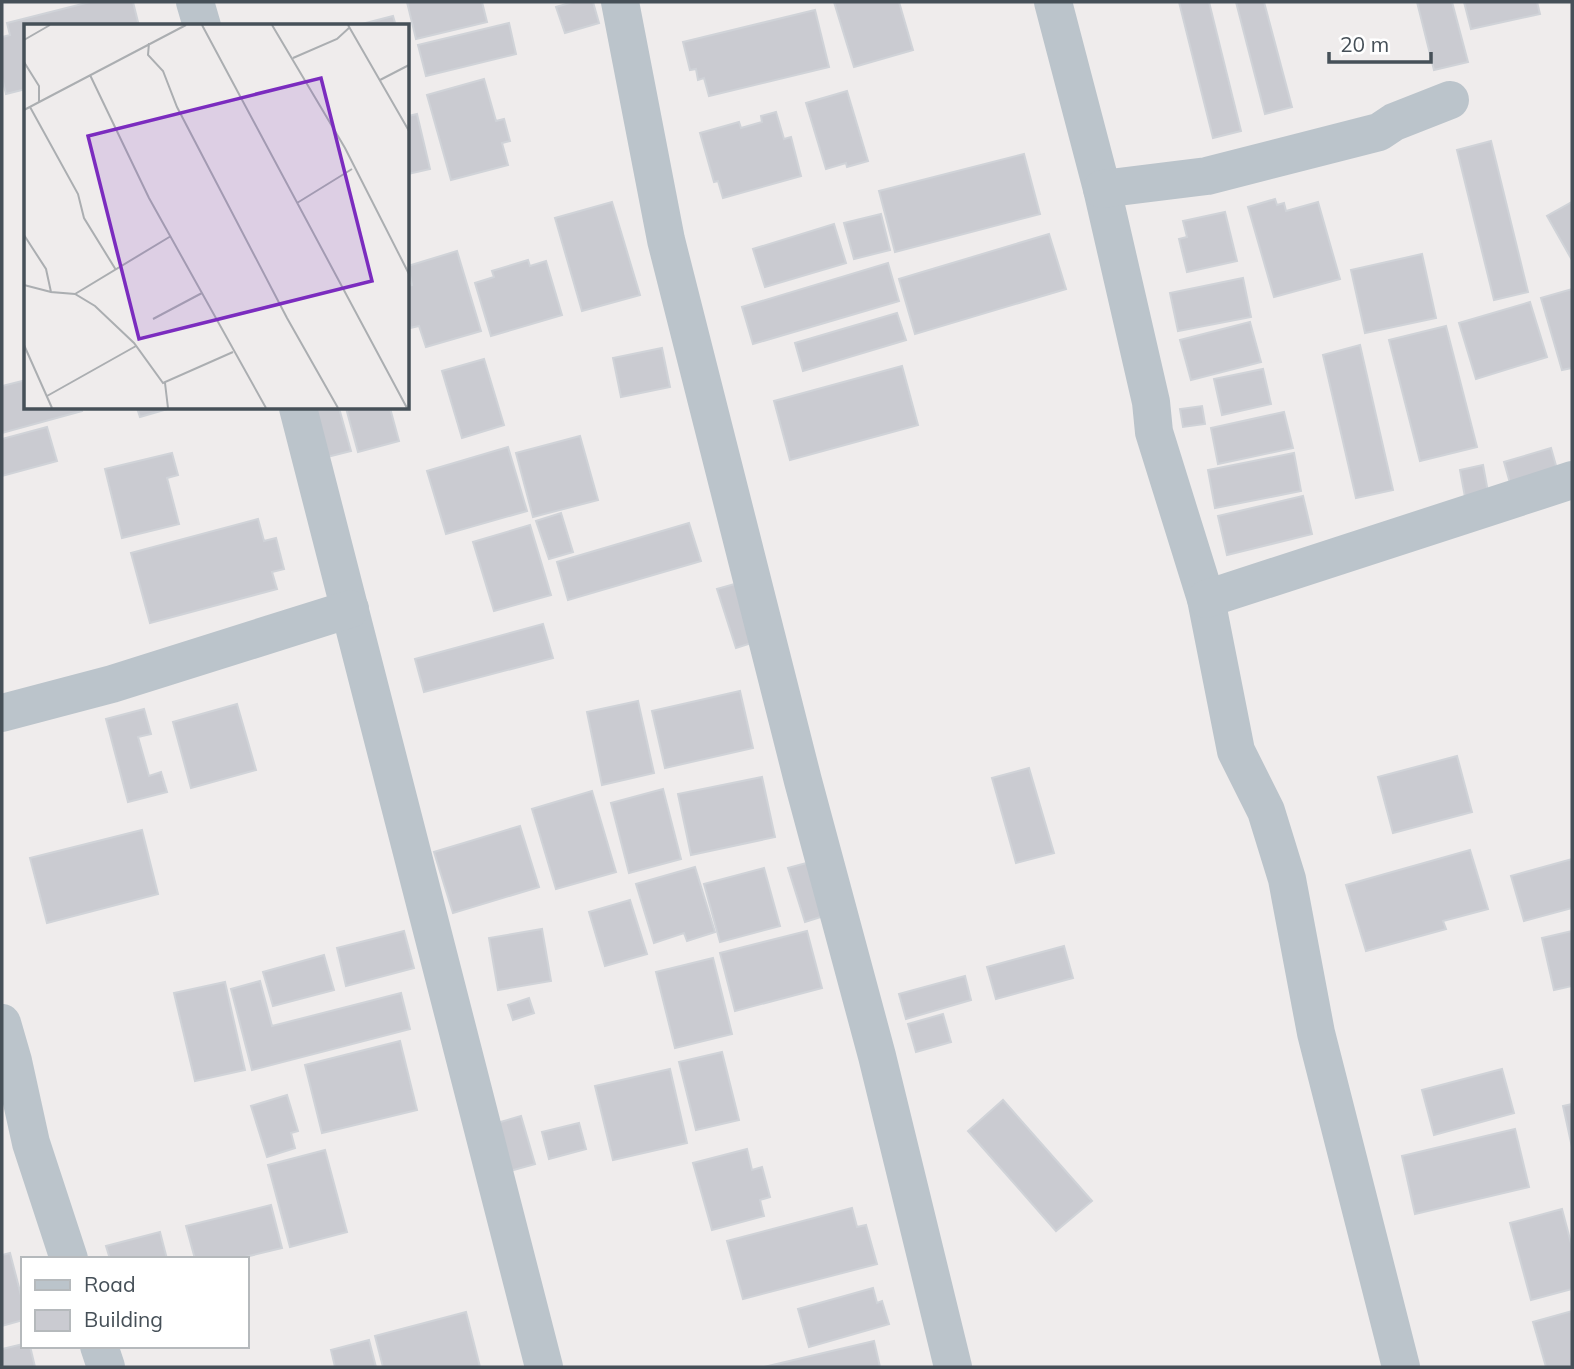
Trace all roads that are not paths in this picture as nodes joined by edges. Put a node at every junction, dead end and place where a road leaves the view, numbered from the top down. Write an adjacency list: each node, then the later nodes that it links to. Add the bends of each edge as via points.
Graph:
1 (195, 2): 4 (street)
2 (620, 2): 17 (street, via 666,240)
3 (1053, 2): 6 (street)
4 (201, 24)
5 (1450, 100): 6 (street, via 1379,132 1207,176)
6 (1102, 189): 9 (street, via 1152,402 1154,432)
7 (300, 410): 10 (street)
8 (1572, 480): 9 (street)
9 (1206, 599): 18 (street, via 1236,751 1266,811 1287,879 1315,1033)
10 (350, 609): 11 (street, via 112,684); 16 (street)
11 (2, 713)
12 (2, 1023): 13 (street, via 31,1143)
13 (68, 1257)
14 (100, 1348): 15 (street)
15 (106, 1367)
16 (544, 1367)
17 (953, 1367)
18 (1401, 1367)

